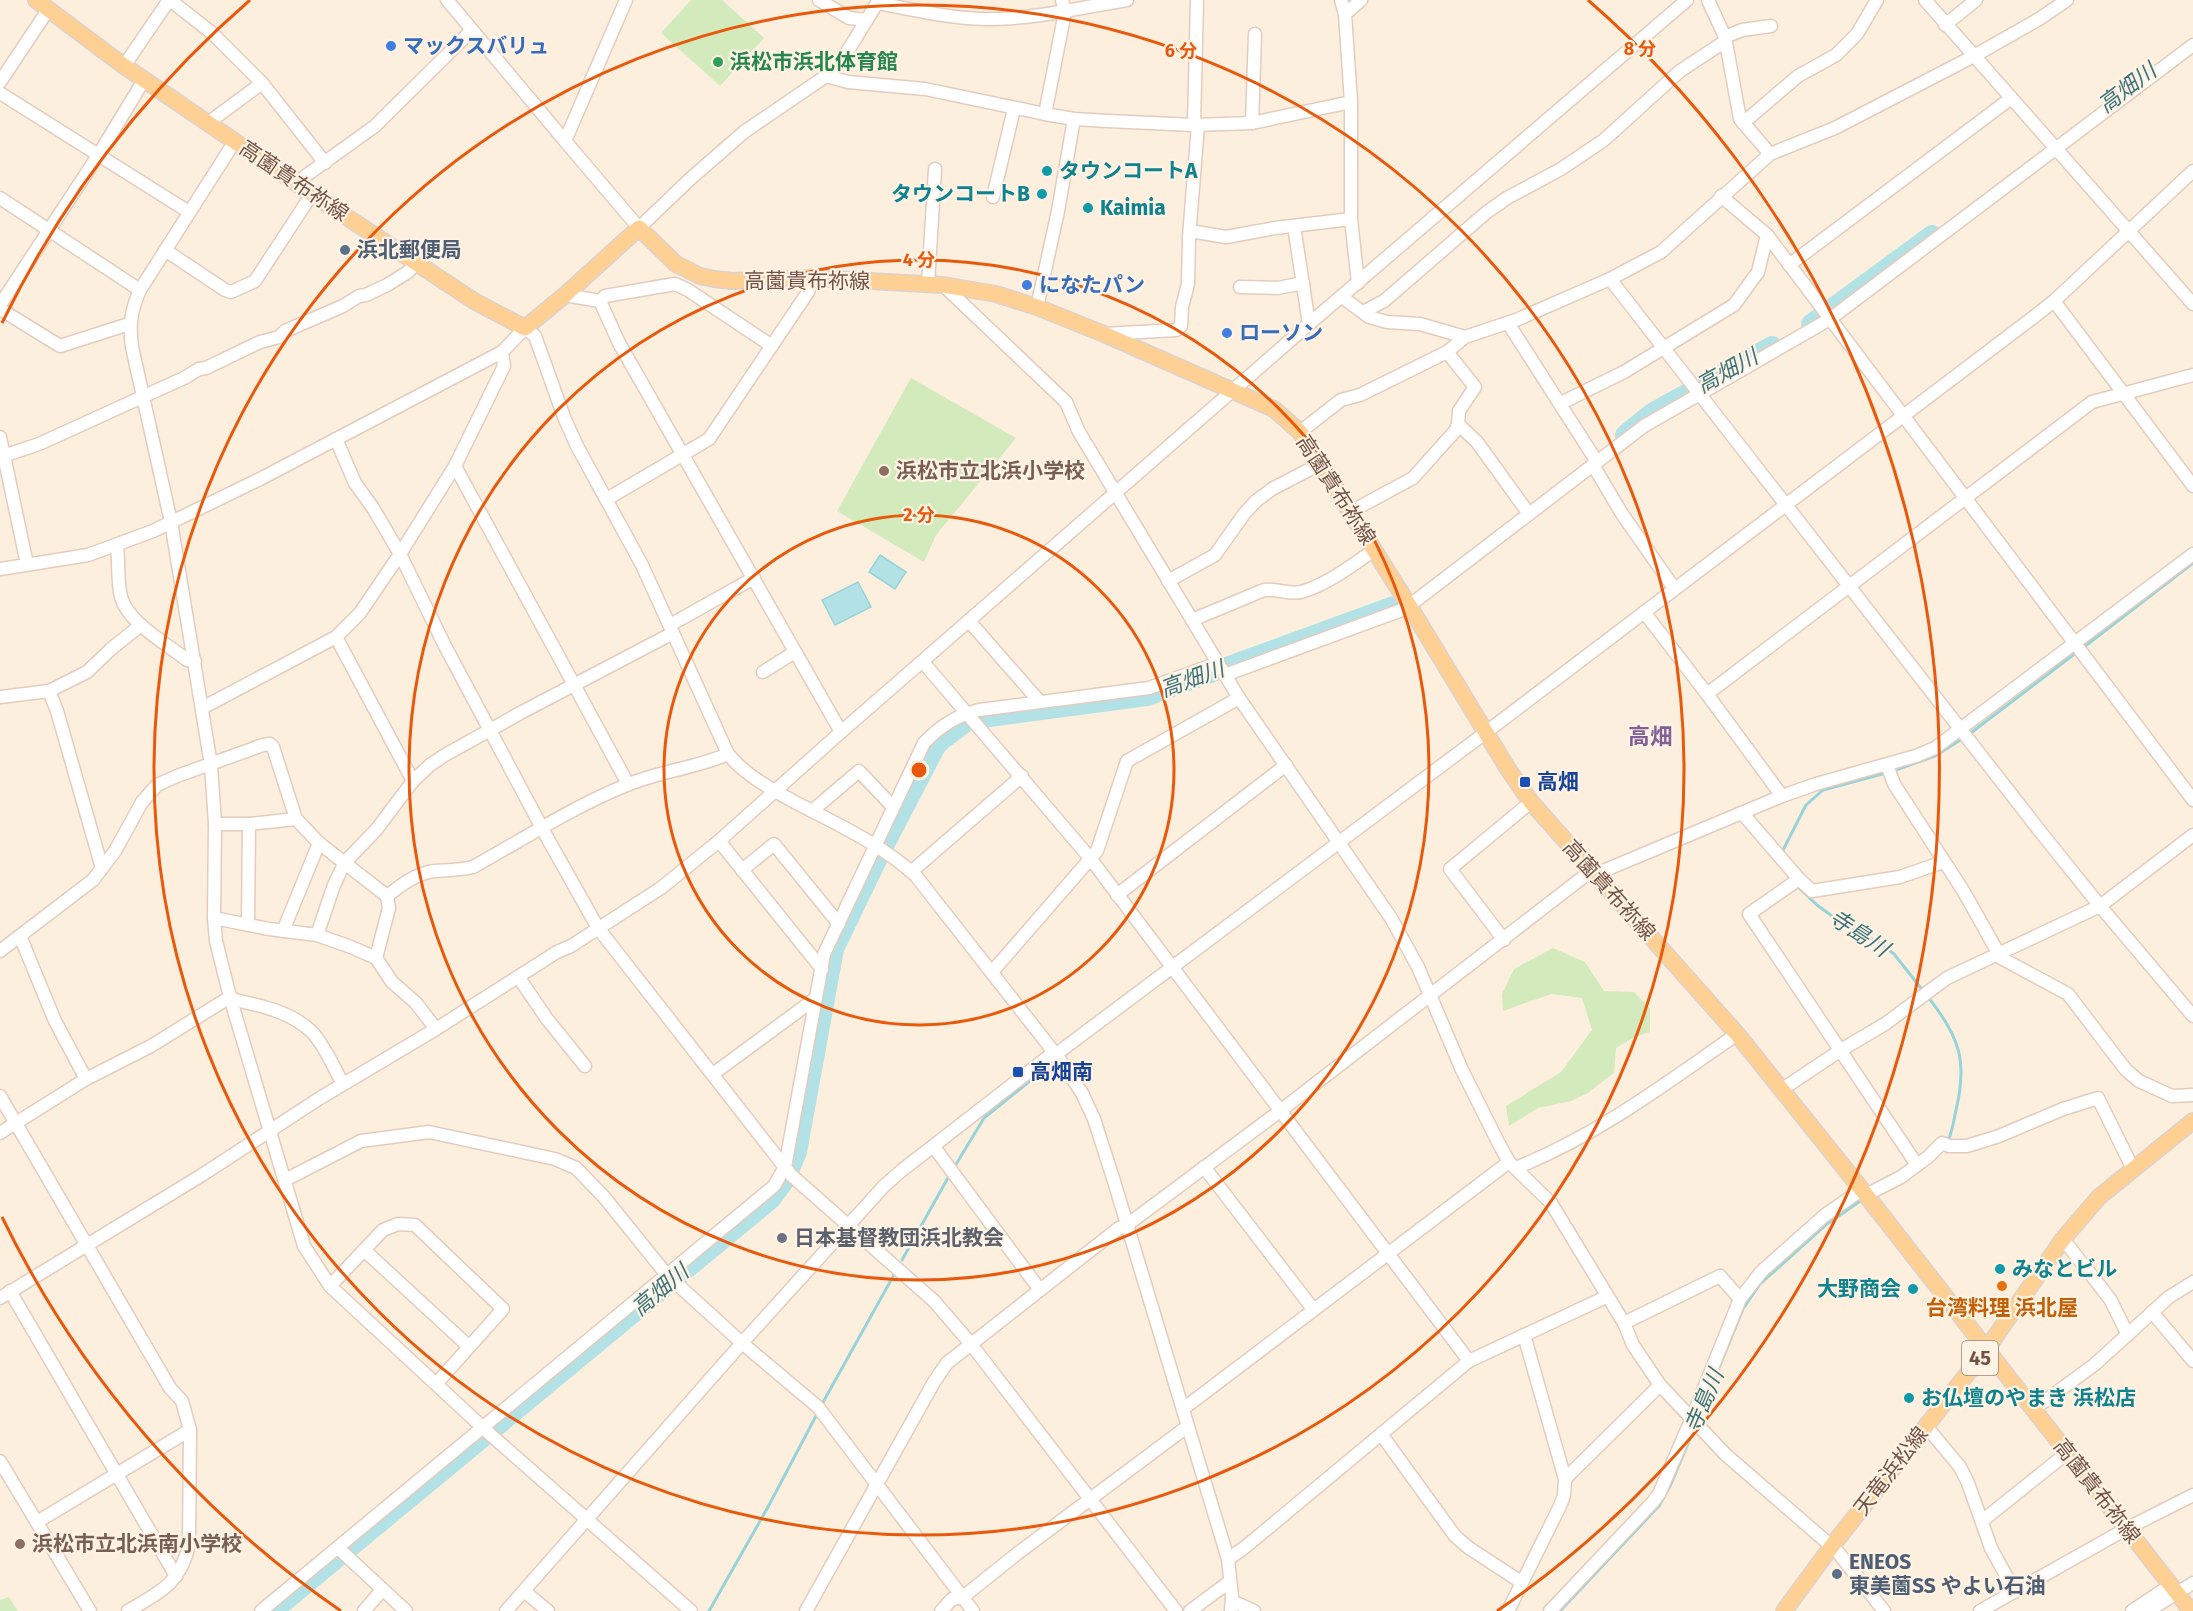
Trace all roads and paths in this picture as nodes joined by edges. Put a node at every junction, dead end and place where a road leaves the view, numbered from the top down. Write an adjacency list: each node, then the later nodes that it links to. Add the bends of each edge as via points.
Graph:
1 (170, 0): 27 (street); 31 (street, via 212,33)
2 (447, 0): 22 (street)
3 (626, 0): 43 (street)
4 (819, 0): 19 (street, via 849,18)
5 (1127, 0): 17 (street)
6 (1197, 0): 41 (street)
7 (1341, 0): 18 (street)
8 (1361, 0): 18 (street)
9 (1687, 0): 69 (street)
10 (1708, 0): 24 (street)
11 (1877, 0): 40 (street, via 1857,34 1836,55 1798,76)
12 (1925, 0): 20 (street)
13 (1976, 0): 20 (street)
14 (2067, 0): 26 (street)
15 (878, 2): 17 (street, via 934,14 994,19); 19 (street)
16 (42, 5): 27 (main road, 高薗貴布祢線); 30 (street)
17 (1064, 6): 36 (street)
18 (1346, 14): 34 (street)
19 (866, 20): 28 (street, via 844,57)
20 (1946, 25): 26 (street)
21 (1771, 26): 24 (street, via 1742,30)
22 (472, 30): 43 (street); 47 (street, via 375,126)
23 (1255, 34): 39 (street)
24 (1725, 40): 40 (street); 81 (street, via 1680,71 1604,140 1487,212 1384,301)
25 (2193, 45): 44 (street)
26 (1974, 56): 33 (street); 46 (street, via 1835,128)
27 (124, 66): 29 (main road, 高薗貴布祢線)
28 (826, 76): 35 (street, via 848,82 925,89); 58 (street, via 744,132)
29 (144, 80): 38 (main road, 高薗貴布祢線); 45 (street)
30 (0, 81)
31 (262, 83): 38 (street); 47 (street)
32 (0, 93): 45 (street)
33 (2010, 99): 44 (street); 65 (street)
34 (1351, 102): 39 (street); 56 (street)
35 (1014, 109): 36 (street); 53 (street)
36 (1045, 114): 37 (street)
37 (1074, 119): 41 (street); 79 (street)
38 (208, 123): 42 (main road, 高薗貴布祢線)
39 (1252, 123): 41 (street)
40 (1743, 123): 46 (street)
41 (1196, 125): 60 (street)
42 (235, 141): 50 (main road, 高薗貴布祢線); 55 (street)
43 (565, 141): 58 (street)
44 (2055, 149): 61 (street); 82 (street)
45 (99, 154): 55 (street); 59 (street)
46 (1770, 154): 52 (street)
47 (325, 163): 50 (street)
48 (935, 169): 70 (street)
49 (2193, 171): 61 (street)
50 (297, 182): 51 (main road, 高薗貴布祢線)
51 (312, 194): 63 (street, via 255,281 231,292); 64 (main road, 高薗貴布祢線)
52 (1721, 196): 62 (street); 67 (street, via 1661,252)
53 (993, 197)
54 (0, 198): 59 (street)
55 (189, 212): 63 (street)
56 (1351, 219): 57 (street); 69 (street)
57 (1294, 226): 60 (street, via 1226,237); 68 (street)
58 (639, 228): 66 (main road, 高薗貴布祢線, via 668,258 700,276 734,281); 73 (main road)
59 (48, 230): 72 (street); 77 (street)
60 (1190, 231): 87 (street, via 1188,284 1179,328)
61 (2128, 232): 76 (street); 78 (street)
62 (1767, 235): 65 (street); 90 (street, via 1758,272 1739,300)
63 (165, 250): 72 (street)
64 (416, 262): 86 (main road, 高薗貴布祢線, via 494,313); 97 (street, via 387,285)
65 (1789, 265): 82 (street)
66 (813, 278): 70 (main road, 高薗貴布祢線); 89 (street)
67 (1610, 279): 83 (street); 90 (street)
68 (1303, 283): 71 (street, via 1278,288); 85 (street)
69 (1358, 283): 74 (street)
70 (935, 285): 79 (main road, 高薗貴布祢線, via 996,294); 110 (street, via 1065,402)
71 (1239, 287)
72 (140, 290): 84 (street)
73 (565, 295): 75 (street); 86 (main road)
74 (1342, 297): 81 (street); 85 (street)
75 (600, 300): 89 (street, via 675,284); 104 (street, via 619,344)
76 (2054, 301): 96 (street); 99 (street)
77 (0, 304)
78 (2193, 304)
79 (1037, 307): 87 (main road, 高薗貴布祢線)
80 (0, 309): 84 (street, via 60,346)
81 (1363, 312): 88 (street, via 1388,322 1420,324)
82 (1828, 316): 94 (street); 99 (street)
83 (1508, 323): 88 (street); 98 (street)
84 (129, 324): 97 (street)
85 (1309, 324): 95 (street)
86 (525, 328): 91 (street); 112 (street, via 535,336 564,417 584,462)
87 (1104, 334): 95 (main road, 高薗貴布祢線)
88 (1465, 337): 92 (street)
89 (772, 346): 104 (street, via 710,439)
90 (1664, 348): 94 (street); 98 (street)
91 (502, 352): 103 (street); 108 (street, via 504,366)
92 (1448, 352): 100 (street, via 1475,387 1459,411); 101 (street, via 1360,395 1341,400)
93 (2193, 375): 96 (street)
94 (1696, 389): 106 (street); 113 (street)
95 (1234, 391): 101 (main road, 高薗貴布祢線, via 1274,409); 110 (street)
96 (2123, 394): 109 (street); 111 (street, via 2092,402)
97 (143, 396): 105 (street, via 39,444); 116 (street)
98 (1561, 403): 106 (street)
99 (1904, 416): 111 (street); 113 (street)
100 (1458, 424): 114 (street); 115 (street, via 1413,478)
101 (1300, 432): 107 (main road, 高薗貴布祢線)
102 (0, 438): 105 (street)
103 (336, 439): 116 (street); 119 (street, via 355,483)
104 (683, 455): 112 (street); 123 (street)
105 (3, 456): 121 (street)
106 (1595, 461): 114 (street); 126 (street, via 1622,514)
107 (1320, 464): 115 (main road, 高薗貴布祢線); 124 (street, via 1256,501 1215,555)
108 (455, 466): 119 (street); 140 (street)
109 (2193, 486)
110 (1116, 493): 124 (street); 130 (street)
111 (1966, 498): 125 (street); 134 (street)
112 (607, 499): 132 (street)
113 (1786, 505): 125 (street); 126 (street)
114 (1527, 511): 127 (street)
115 (1350, 512): 118 (main road, 高薗貴布祢線)
116 (171, 522): 117 (street); 136 (street)
117 (117, 546): 121 (street, via 74,558); 131 (street, via 120,594 128,612)
118 (1374, 550): 127 (main road, 高薗貴布祢線); 129 (street, via 1342,572 1299,593 1264,590)
119 (400, 554): 133 (street, via 360,613); 148 (street)
120 (2193, 554): 134 (street)
121 (27, 564): 122 (street)
122 (0, 569)
123 (754, 578): 132 (street); 135 (street)
124 (1168, 581): 129 (street)
125 (1850, 586): 142 (street); 149 (street)
126 (1674, 588): 128 (street)
127 (1409, 605): 138 (street); 151 (main road, 高薗貴布祢線)
128 (1644, 612): 142 (street); 151 (street)
129 (1192, 620): 138 (street)
130 (969, 621): 137 (street); 145 (street)
131 (141, 626): 136 (street, via 187,660); 141 (street, via 87,672)
132 (671, 629): 140 (street); 152 (street)
133 (336, 637): 146 (street); 157 (street)
134 (2076, 643): 149 (street); 161 (street)
135 (795, 652): 139 (street); 150 (street)
136 (195, 661): 146 (street)
137 (922, 662): 147 (street); 150 (street)
138 (1221, 669): 144 (street); 145 (street, via 1149,688)
139 (763, 672)
140 (573, 685): 148 (street); 158 (street)
141 (49, 691): 143 (street); 178 (street)
142 (1707, 694): 160 (street)
143 (0, 697)
144 (1239, 698): 154 (street); 175 (street, via 1127,761 1103,837)
145 (1039, 701): 147 (street)
146 (202, 708): 153 (street)
147 (967, 713): 156 (street); 163 (street, via 938,728 924,743)
148 (491, 729): 157 (street, via 445,755); 169 (street)
149 (1961, 729): 155 (street, via 1935,748); 185 (street)
150 (841, 732): 159 (street)
151 (1485, 733): 162 (main road, 高薗貴布祢線); 172 (street)
152 (728, 754): 158 (street); 159 (street, via 748,774)
153 (211, 765): 166 (street, via 270,744); 167 (street); 178 (street, via 165,780 150,791)
154 (1286, 765): 172 (street); 183 (street)
155 (1888, 769): 160 (street, via 1816,784); 177 (street)
156 (1022, 776): 175 (street); 181 (street)
157 (413, 781): 176 (street, via 376,830)
158 (628, 784): 169 (street)
159 (775, 790): 164 (street); 171 (street)
160 (1782, 796): 165 (street)
161 (2193, 800)
162 (1531, 802): 180 (main road, 高薗貴布祢線); 193 (street, via 1450,869)
163 (893, 807): 164 (street, via 859,771); 174 (street)
164 (812, 811): 174 (street)
165 (1743, 814): 180 (street, via 1604,871); 182 (street)
166 (296, 819): 168 (street); 173 (street)
167 (215, 824): 168 (street); 186 (street)
168 (249, 824): 188 (street)
169 (543, 829): 184 (street, via 473,867 432,872 403,884); 189 (street)
170 (2193, 835): 185 (street)
171 (719, 841): 179 (street); 189 (street, via 661,888)
172 (1339, 842): 198 (street); 202 (street, via 1396,927)
173 (319, 843): 176 (street); 190 (street)
174 (875, 846): 181 (street); 187 (street)
175 (1090, 858): 183 (street); 200 (street)
176 (345, 862): 184 (street); 191 (street)
177 (1943, 862): 182 (street, via 1900,877 1812,891); 196 (street)
178 (102, 868): 192 (street, via 78,893)
179 (742, 870): 187 (street, via 774,844); 199 (street)
180 (1591, 871): 193 (street); 207 (main road, 高薗貴布祢線)
181 (912, 872): 200 (street)
182 (1796, 882): 208 (street, via 1749,914)
183 (1116, 895): 198 (street)
184 (387, 896): 197 (street, via 389,908)
185 (2100, 906): 196 (street); 205 (street)
186 (214, 918): 188 (street); 203 (street)
187 (839, 924): 199 (street, via 824,954)
188 (248, 925): 190 (street)
189 (598, 928): 201 (street); 211 (street)
190 (284, 931): 191 (street)
191 (317, 934): 197 (street)
192 (20, 936): 194 (street); 195 (street); 212 (street, via 55,1021)
193 (1504, 940): 202 (street)
194 (0, 943)
195 (0, 951)
196 (1997, 953): 208 (street, via 1947,978 1885,1024); 215 (street, via 2068,994 2126,1070 2139,1081 2172,1096)
197 (376, 958): 206 (street, via 392,982 416,1003)
198 (1173, 968): 209 (street); 217 (street)
199 (822, 969): 204 (street)
200 (992, 972): 209 (street)
201 (519, 978): 206 (street); 210 (street)
202 (1431, 995): 217 (street); 223 (street, via 1462,1070)
203 (230, 997): 212 (street, via 152,1046); 213 (street, via 297,1020 313,1033); 220 (street)
204 (816, 998): 211 (street); 227 (street)
205 (2193, 1016)
206 (436, 1029): 213 (street)
207 (1737, 1034): 214 (main road, 高薗貴布祢線); 223 (street, via 1627,1111 1555,1152)
208 (1841, 1050): 214 (street); 224 (street)
209 (1056, 1056): 222 (street); 231 (street, via 1091,1111)
210 (585, 1066)
211 (713, 1074): 227 (street)
212 (86, 1079): 219 (street)
213 (343, 1084): 220 (street)
214 (1781, 1090): 229 (main road, 高薗貴布祢線)
215 (2193, 1095)
216 (0, 1096): 219 (street)
217 (1280, 1111): 225 (street); 235 (street)
218 (2193, 1121): 226 (main road, 天竜浜松線 / 45)
219 (17, 1123): 221 (street); 233 (street)
220 (270, 1131): 228 (street); 233 (street)
221 (0, 1133)
222 (934, 1147): 230 (street, via 892,1178); 239 (street)
223 (1513, 1165): 235 (street); 241 (street, via 1551,1203)
224 (1917, 1165): 226 (street, via 1945,1144 1967,1146 2098,1098); 229 (street, via 1901,1177)
225 (1204, 1167): 231 (street); 243 (street)
226 (2133, 1169): 232 (main road, 天竜浜松線 / 45, via 2099,1197)
227 (788, 1170): 230 (street); 236 (street)
228 (285, 1180): 236 (street, via 361,1141 429,1132 555,1159 582,1173); 238 (street, via 304,1246)
229 (1863, 1192): 242 (street, via 1824,1215 1761,1272); 251 (main road, 高薗貴布祢線)
230 (847, 1225): 248 (street); 249 (street, via 934,1301)
231 (1127, 1226): 239 (street, via 1119,1228); 256 (street)
232 (2063, 1239): 247 (street, via 2110,1299); 251 (main road, 天竜浜松線 / 45)
233 (87, 1245): 240 (street); 261 (street, via 170,1388 182,1401)
234 (364, 1250): 238 (street); 250 (street); 250 (street, via 382,1230 398,1224 415,1224 490,1295 503,1309)
235 (1388, 1254): 243 (street); 253 (street)
236 (671, 1279): 248 (street); 262 (street)
237 (2193, 1282): 244 (street)
238 (330, 1286): 254 (street)
239 (1040, 1290): 249 (street)
240 (5, 1294): 266 (street)
241 (1606, 1297): 245 (street); 246 (street)
242 (1740, 1299): 245 (street, via 1720,1276); 258 (street)
243 (1313, 1309): 256 (street)
244 (2152, 1312): 247 (street); 252 (street)
245 (1624, 1323): 255 (street, via 1633,1346)
246 (1524, 1335): 253 (street); 267 (street)
247 (2128, 1335): 257 (street)
248 (742, 1343): 268 (street, via 818,1407); 271 (street)
249 (971, 1344): 268 (street, via 939,1372); 270 (street)
250 (467, 1348): 254 (street)
251 (1986, 1350): 257 (main road, 高薗貴布祢線); 260 (main road, 天竜浜松線 / 45)
252 (2193, 1360)
253 (1469, 1361): 263 (street)
254 (436, 1384): 262 (street)
255 (1660, 1385): 258 (street); 267 (street)
256 (1183, 1409): 259 (street)
257 (2034, 1409): 264 (main road, 高薗貴布祢線)
258 (1695, 1422): 275 (street, via 1725,1454); 303 (street, via 1652,1503)
259 (1188, 1426): 270 (street); 277 (street)
260 (1926, 1426): 272 (street, via 1960,1467); 275 (main road, 天竜浜松線 / 45)
261 (190, 1430): 266 (street); 278 (street, via 189,1545 185,1564)
262 (487, 1431): 271 (street); 276 (street)
263 (1381, 1434): 277 (street); 280 (street, via 1455,1536)
264 (2067, 1453): 272 (street); 274 (main road, 高薗貴布祢線)
265 (0, 1461): 273 (street)
266 (118, 1474): 273 (street); 278 (street)
267 (1565, 1479): 280 (street, via 1560,1506)
268 (878, 1485): 286 (street); 296 (street)
269 (2193, 1495): 274 (street)
270 (1089, 1499): 286 (street); 299 (street)
271 (588, 1519): 284 (street); 295 (street)
272 (1982, 1521): 285 (street, via 1992,1551)
273 (37, 1522): 288 (street)
274 (2126, 1528): 282 (main road, 高薗貴布祢線); 285 (street)
275 (1832, 1546): 304 (main road, 天竜浜松線 / 45); 305 (street)
276 (341, 1552): 283 (street); 290 (street)
277 (1228, 1558): 279 (street)
278 (176, 1576): 289 (street, via 172,1583)
279 (1229, 1582): 287 (street); 300 (street)
280 (1521, 1582): 302 (street)
281 (2193, 1583): 282 (street)
282 (2174, 1589): 307 (street); 308 (street); 309 (main road, 高薗貴布祢線)
283 (382, 1590): 291 (street); 292 (street)
284 (524, 1591): 293 (street); 294 (street)
285 (2015, 1592): 306 (street)
286 (963, 1597): 297 (street, via 952,1599); 298 (street)
287 (1232, 1606): 301 (street)
288 (90, 1611)
289 (128, 1611)
290 (261, 1611)
291 (364, 1611)
292 (406, 1611)
293 (506, 1611)
294 (548, 1611)
295 (691, 1611)
296 (806, 1611)
297 (941, 1611)
298 (973, 1611)
299 (1176, 1611)
300 (1190, 1611)
301 (1254, 1611)
302 (1508, 1611)
303 (1550, 1611)
304 (1784, 1611)
305 (1884, 1611)
306 (1980, 1611)
307 (2132, 1611)
308 (2148, 1611)
309 (2191, 1611)

